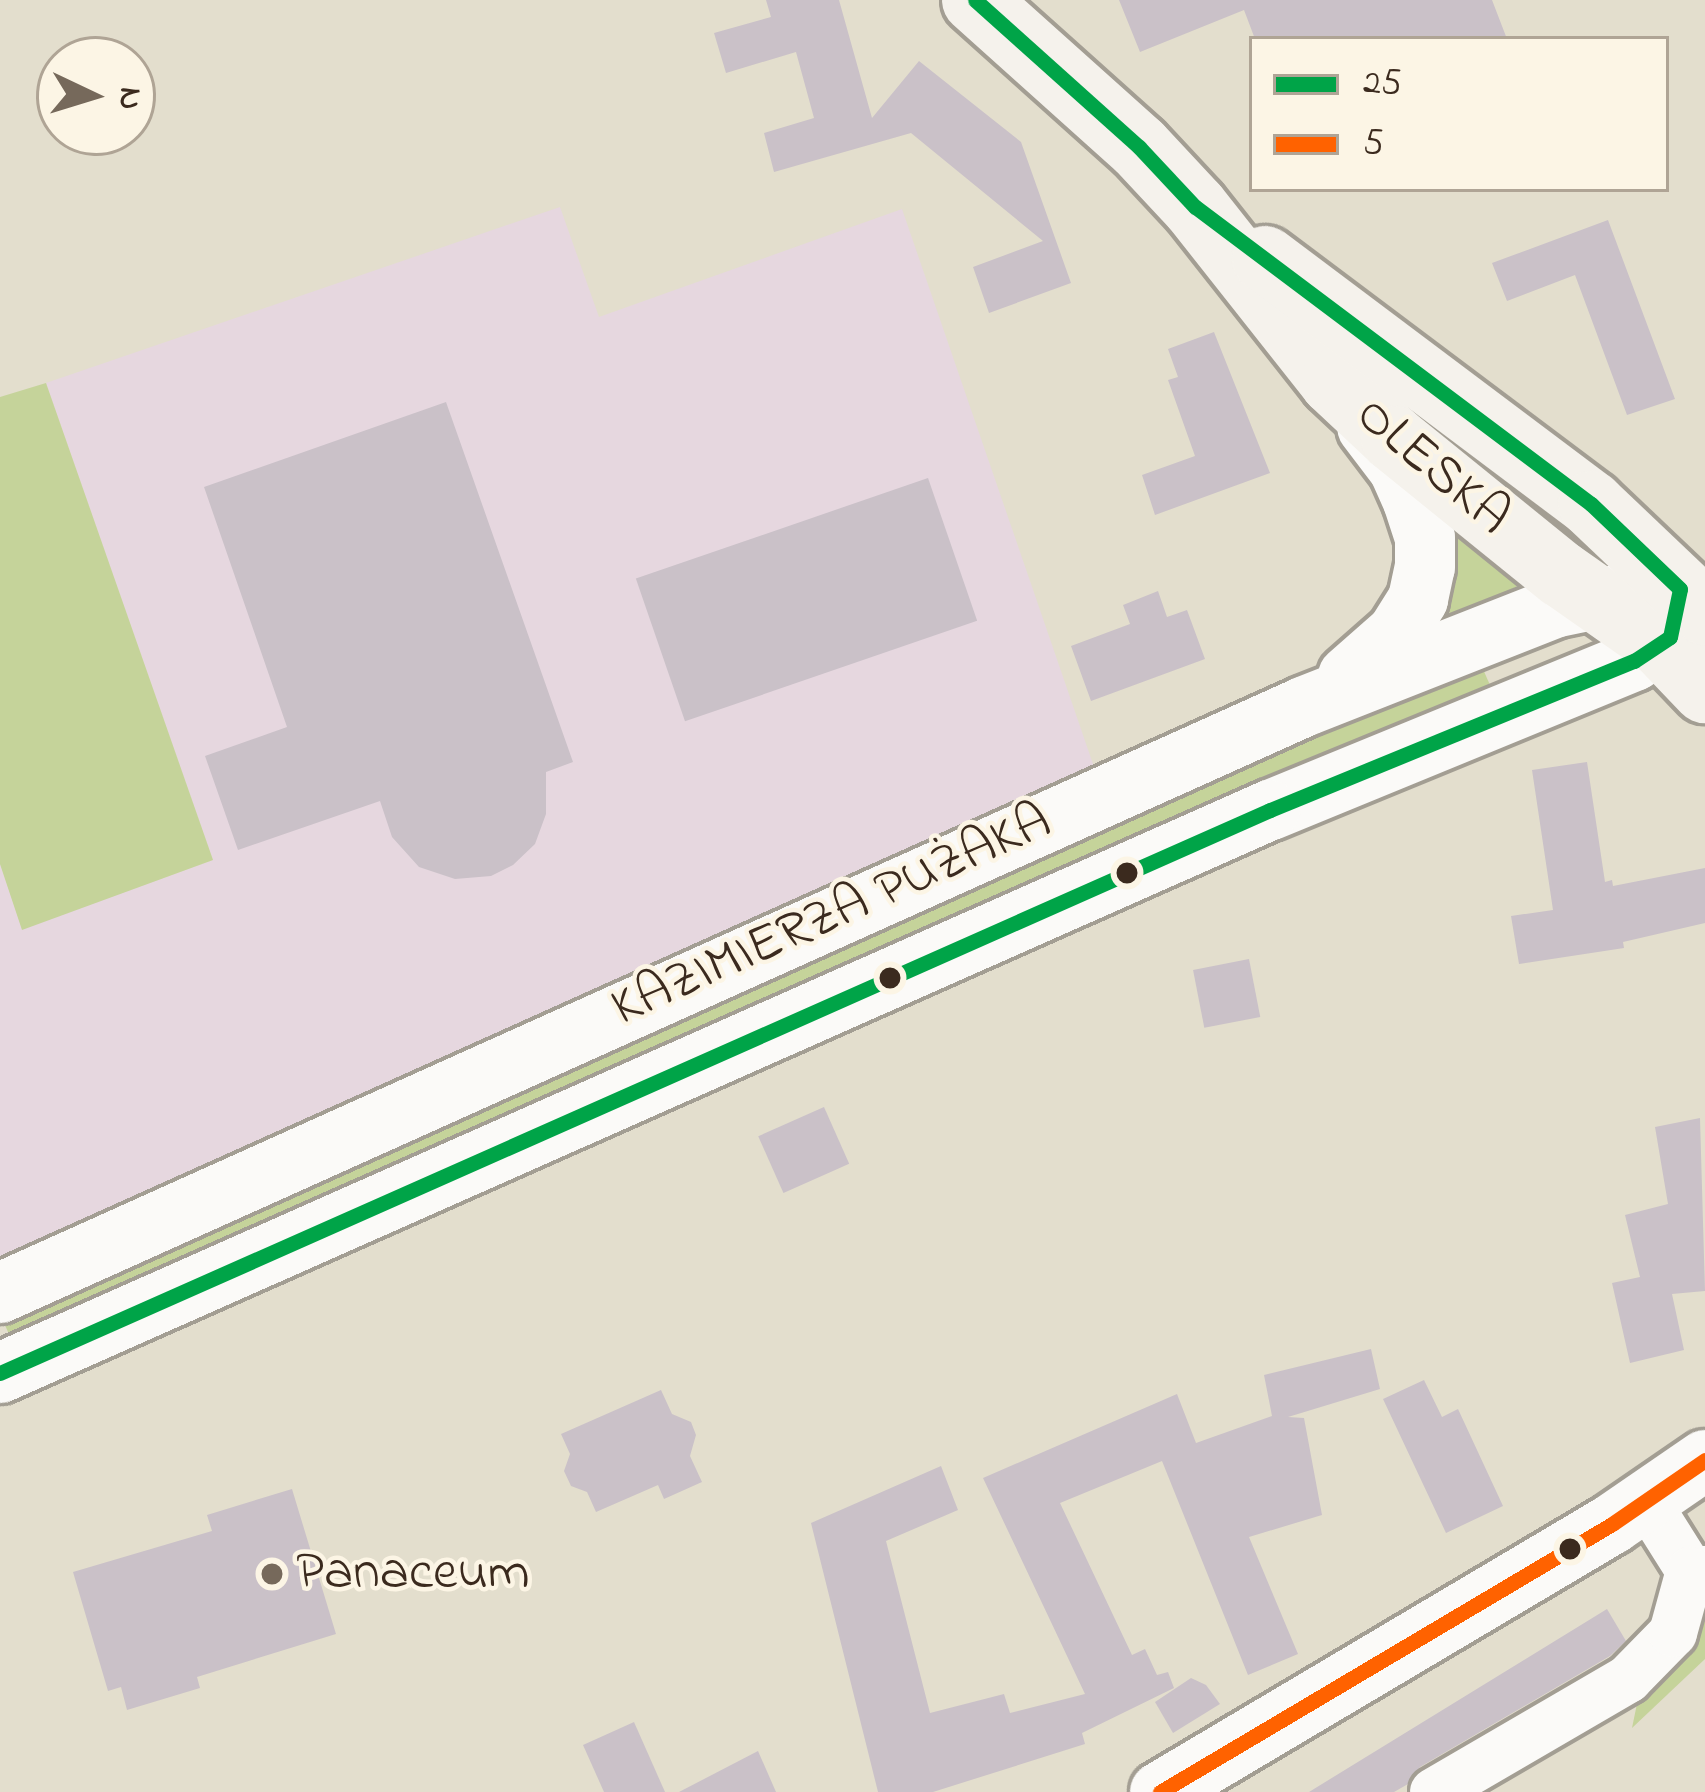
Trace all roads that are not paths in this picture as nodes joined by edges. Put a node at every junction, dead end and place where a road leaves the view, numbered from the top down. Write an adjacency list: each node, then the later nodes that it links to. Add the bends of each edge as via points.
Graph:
1 (975, 0): 2 (main road, OLESKA)
2 (1195, 206): 3 (main road, OLESKA); 5 (main road, OLESKA, via 1591,505)
3 (1333, 382): 4 (main road, OLESKA); 6 (street, via 1398,468 1425,538 1425,567 1418,599 1397,633)
4 (1593, 598): 5 (main road, OLESKA); 6 (street, KAZIMIERZA PUŻAKA)
5 (1688, 634): 8 (street, KAZIMIERZA PUŻAKA, via 1210,836)
6 (1303, 706): 7 (street, KAZIMIERZA PUŻAKA)
7 (4, 1290)
8 (0, 1373)
9 (1705, 1460): 10 (street)
10 (1646, 1501): 11 (street); 12 (street)
11 (1697, 1570): 13 (street, via 1673,1633 1628,1678)
12 (1160, 1792)
13 (1434, 1792)

